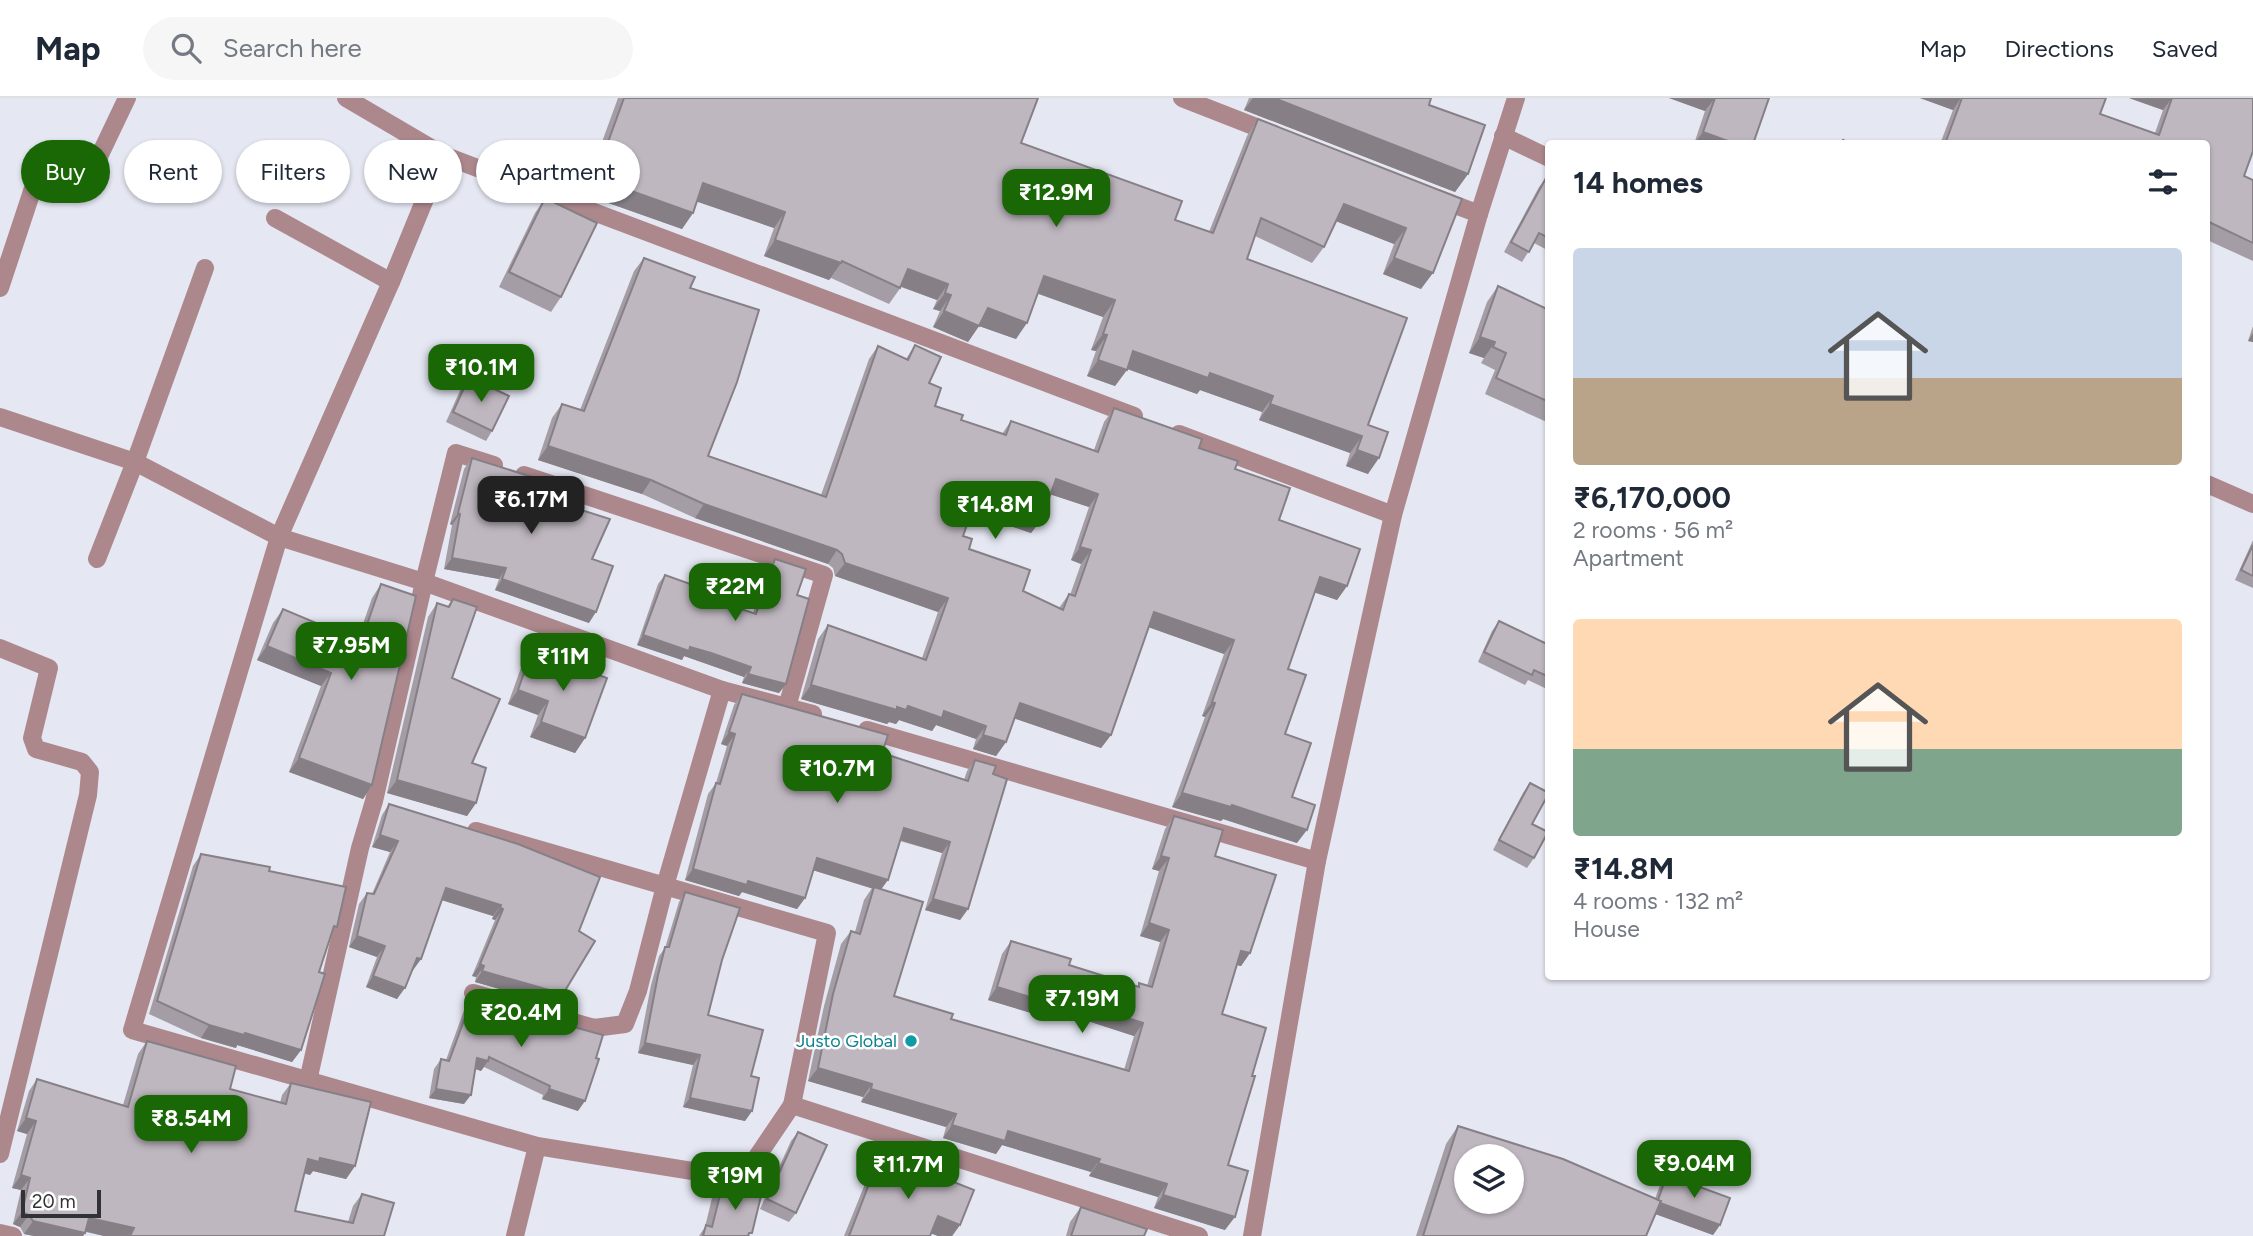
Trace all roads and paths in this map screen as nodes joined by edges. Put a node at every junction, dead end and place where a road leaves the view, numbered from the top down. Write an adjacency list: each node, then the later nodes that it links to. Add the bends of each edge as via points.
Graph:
1 (127, 98): 6 (street)
2 (346, 98): 7 (street)
3 (1182, 98): 8 (street)
4 (1516, 98): 5 (street)
5 (1503, 135): 9 (street); 14 (street)
6 (107, 140)
7 (417, 140)
8 (1291, 141)
9 (1545, 156)
10 (462, 162): 23 (street)
11 (1416, 190): 14 (street)
12 (29, 203): 18 (street)
13 (423, 203): 17 (street)
14 (1479, 214): 23 (street)
15 (275, 218): 17 (street)
16 (205, 268): 20 (street)
17 (391, 282): 24 (street)
18 (0, 288)
19 (0, 417): 20 (street)
20 (135, 462): 24 (street); 25 (street)
21 (2210, 485): 22 (street)
22 (2253, 504)
23 (1393, 515): 33 (street)
24 (279, 537): 26 (street); 36 (street, via 132,1030)
25 (97, 559)
26 (424, 582): 28 (street); 29 (street, via 456,453 824,575); 36 (street, via 381,803 360,848)
27 (0, 648): 39 (street, via 49,667 32,738 36,748 82,762 90,772)
28 (722, 690): 29 (street); 34 (street)
29 (787, 707): 30 (street)
30 (827, 718)
31 (854, 726): 33 (street)
32 (453, 825): 34 (street)
33 (1317, 861): 44 (street)
34 (665, 886): 35 (street, via 638,992 625,1024 594,1028); 37 (street, via 827,933)
35 (473, 993)
36 (308, 1081): 38 (street)
37 (792, 1105): 38 (street, via 742,1179); 43 (street)
38 (537, 1146): 42 (street)
39 (0, 1154)
40 (0, 1233): 41 (street)
41 (13, 1236)
42 (515, 1236)
43 (1199, 1236)
44 (1252, 1236)

